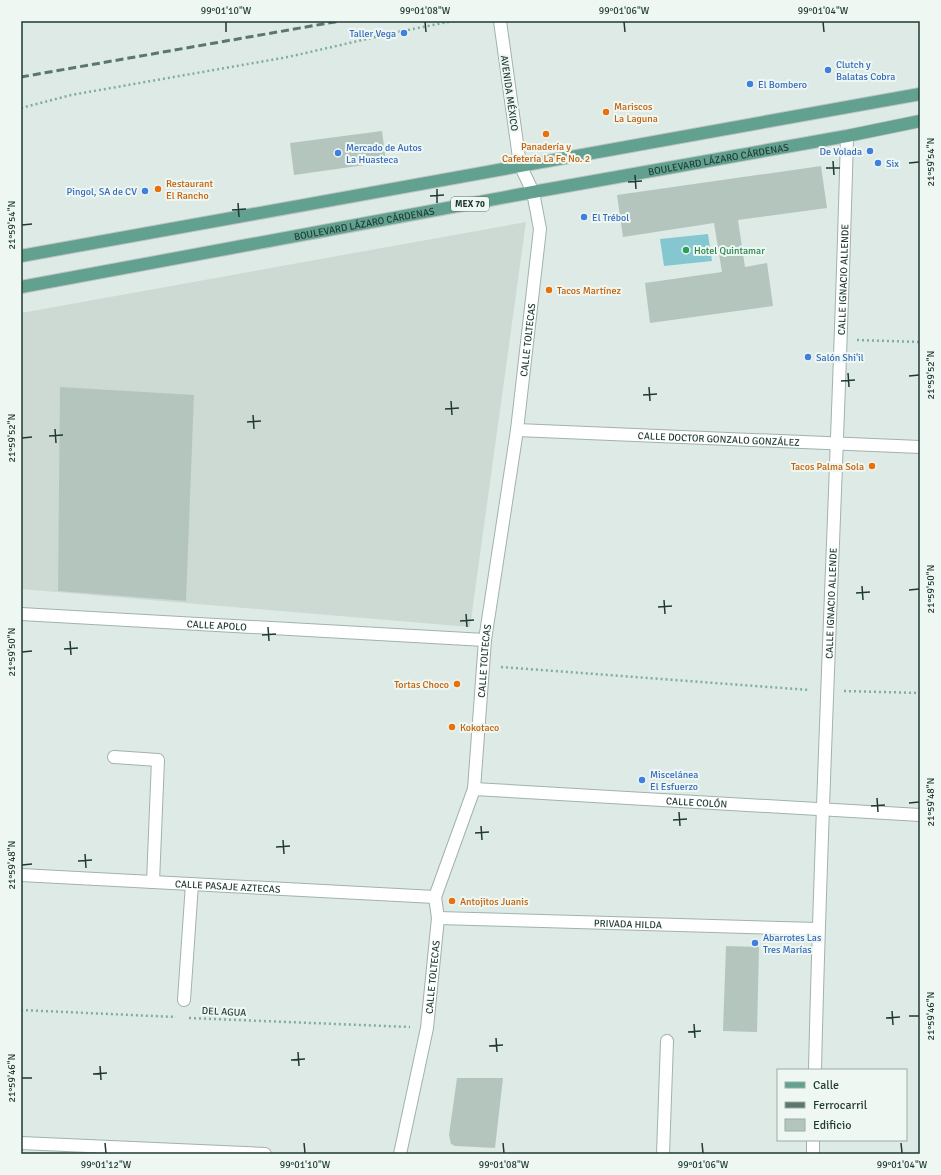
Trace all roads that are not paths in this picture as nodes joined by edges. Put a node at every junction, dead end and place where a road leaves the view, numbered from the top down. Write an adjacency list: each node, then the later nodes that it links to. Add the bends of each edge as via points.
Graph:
1 (500, 21): 5 (street, AVENIDA MÉXICO)
2 (920, 94): 5 (main road)
3 (920, 121): 4 (main road, BOULEVARD LÁZARO CÁRDENAS / MEX 70)
4 (847, 136): 6 (main road, BOULEVARD LÁZARO CÁRDENAS / MEX 70); 10 (street, CALLE IGNACIO ALLENDE)
5 (520, 165): 6 (street, CALLE TOLTECAS); 7 (main road)
6 (533, 192): 8 (main road, BOULEVARD LÁZARO CÁRDENAS / MEX 70); 9 (street, CALLE TOLTECAS, via 540,229)
7 (21, 256)
8 (21, 287)
9 (517, 430): 10 (street, CALLE DOCTOR GONZALO GONZÁLEZ); 13 (street, CALLE TOLTECAS)
10 (837, 444): 11 (street, CALLE DOCTOR GONZALO GONZÁLEZ); 16 (street, CALLE IGNACIO ALLENDE)
11 (920, 447)
12 (21, 614): 13 (street, CALLE APOLO)
13 (484, 640): 15 (street, CALLE TOLTECAS)
14 (114, 757): 19 (street, via 158,760)
15 (474, 789): 16 (street, CALLE COLÓN); 21 (street, CALLE TOLTECAS)
16 (822, 809): 17 (street, CALLE COLÓN); 23 (street, CALLE IGNACIO ALLENDE)
17 (920, 815)
18 (21, 874): 19 (street, CALLE PASAJE AZTECAS)
19 (153, 882): 20 (street, CALLE PASAJE AZTECAS)
20 (192, 884): 21 (street, CALLE PASAJE AZTECAS); 24 (street)
21 (435, 897): 22 (street, CALLE TOLTECAS)
22 (438, 918): 23 (street, PRIVADA HILDA); 30 (street, CALLE TOLTECAS, via 427,1028)
23 (818, 929): 26 (street, CALLE IGNACIO ALLENDE)
24 (184, 1000)
25 (667, 1041): 31 (street)
26 (815, 1069)
27 (813, 1141): 32 (street)
28 (21, 1143): 29 (street)
29 (265, 1154)
30 (400, 1154)
31 (663, 1154)
32 (813, 1154)

